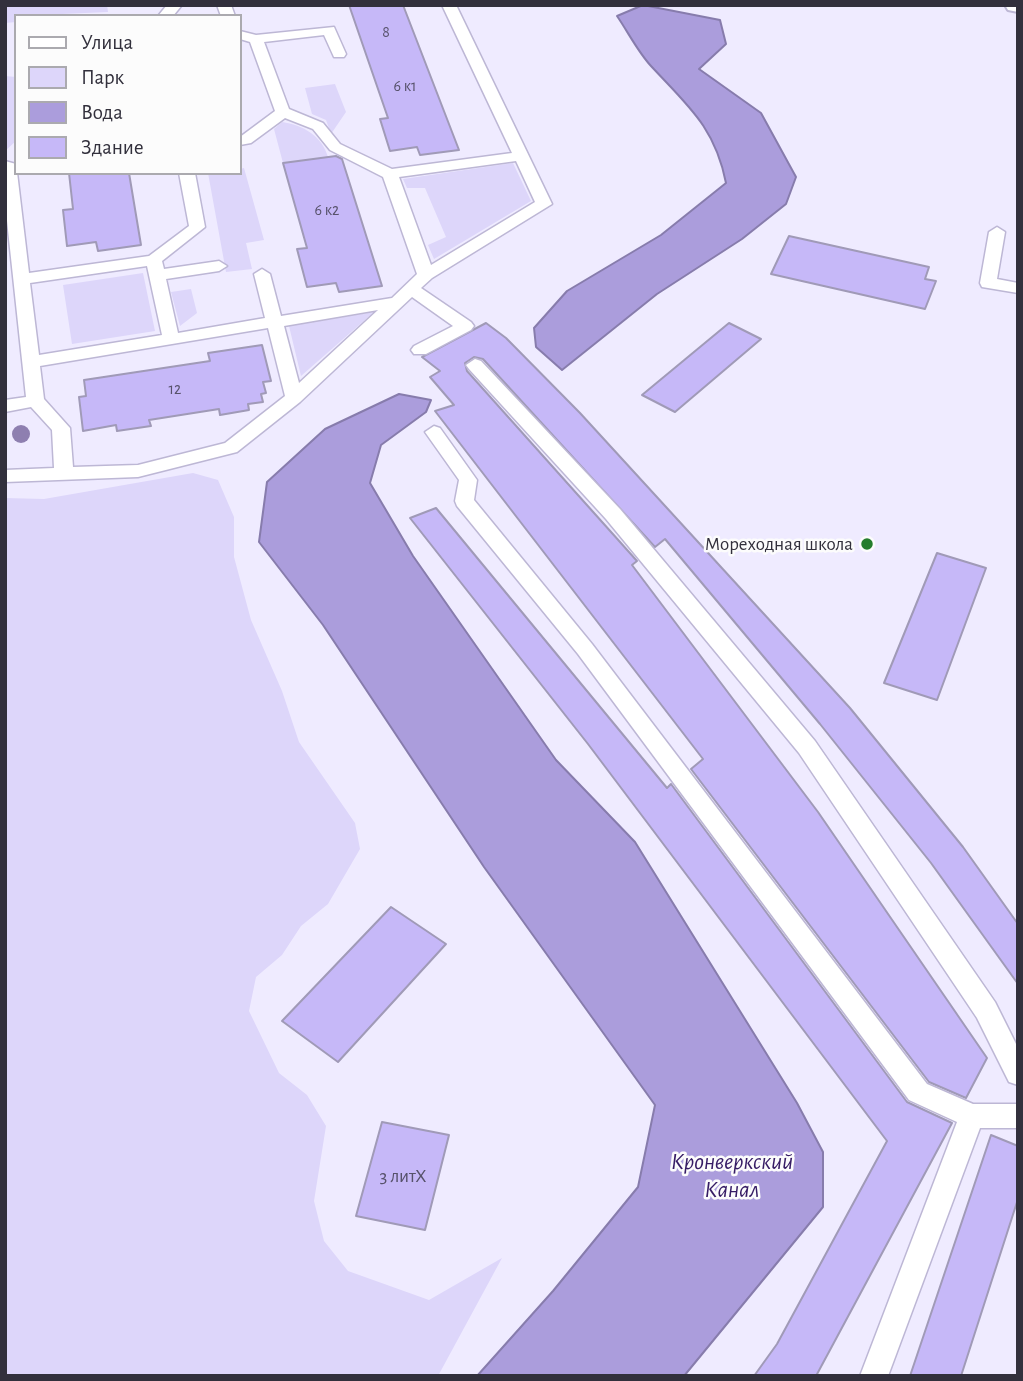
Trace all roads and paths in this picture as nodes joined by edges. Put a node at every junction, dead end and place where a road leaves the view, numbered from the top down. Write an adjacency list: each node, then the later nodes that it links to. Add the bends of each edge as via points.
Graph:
1 (449, 5): 7 (lane)
2 (242, 35): 3 (lane)
3 (257, 39): 4 (lane, via 329,30); 5 (lane)
4 (339, 54)
5 (283, 112): 6 (lane); 9 (lane, via 318,126 335,147)
6 (242, 141)
7 (522, 156): 9 (lane); 15 (lane, via 544,204)
8 (10, 163): 16 (lane)
9 (390, 174): 15 (lane)
10 (187, 175): 13 (lane, via 197,227)
11 (997, 232): 17 (lane, via 988,283)
12 (219, 266): 13 (lane)
13 (156, 267): 16 (lane); 21 (lane)
14 (261, 274): 20 (lane)
15 (426, 275): 18 (lane)
16 (24, 279): 23 (lane)
17 (1018, 288)
18 (411, 289): 19 (lane); 22 (lane, via 465,326)
19 (396, 302): 20 (lane); 25 (lane)
20 (274, 322): 21 (lane); 25 (lane)
21 (171, 339): 23 (lane)
22 (420, 350)
23 (32, 362): 26 (lane)
24 (475, 365): 31 (lane, via 613,514 807,747 986,1010)
25 (293, 398): 29 (lane, via 230,448 138,471)
26 (35, 401): 27 (lane); 29 (lane, via 61,428)
27 (5, 406)
28 (434, 432): 32 (lane, via 468,480 464,501 585,649 918,1092)
29 (64, 474): 30 (lane)
30 (5, 476)
31 (1018, 1074)
32 (972, 1116): 33 (lane); 34 (lane)
33 (1018, 1116)
34 (874, 1376)

